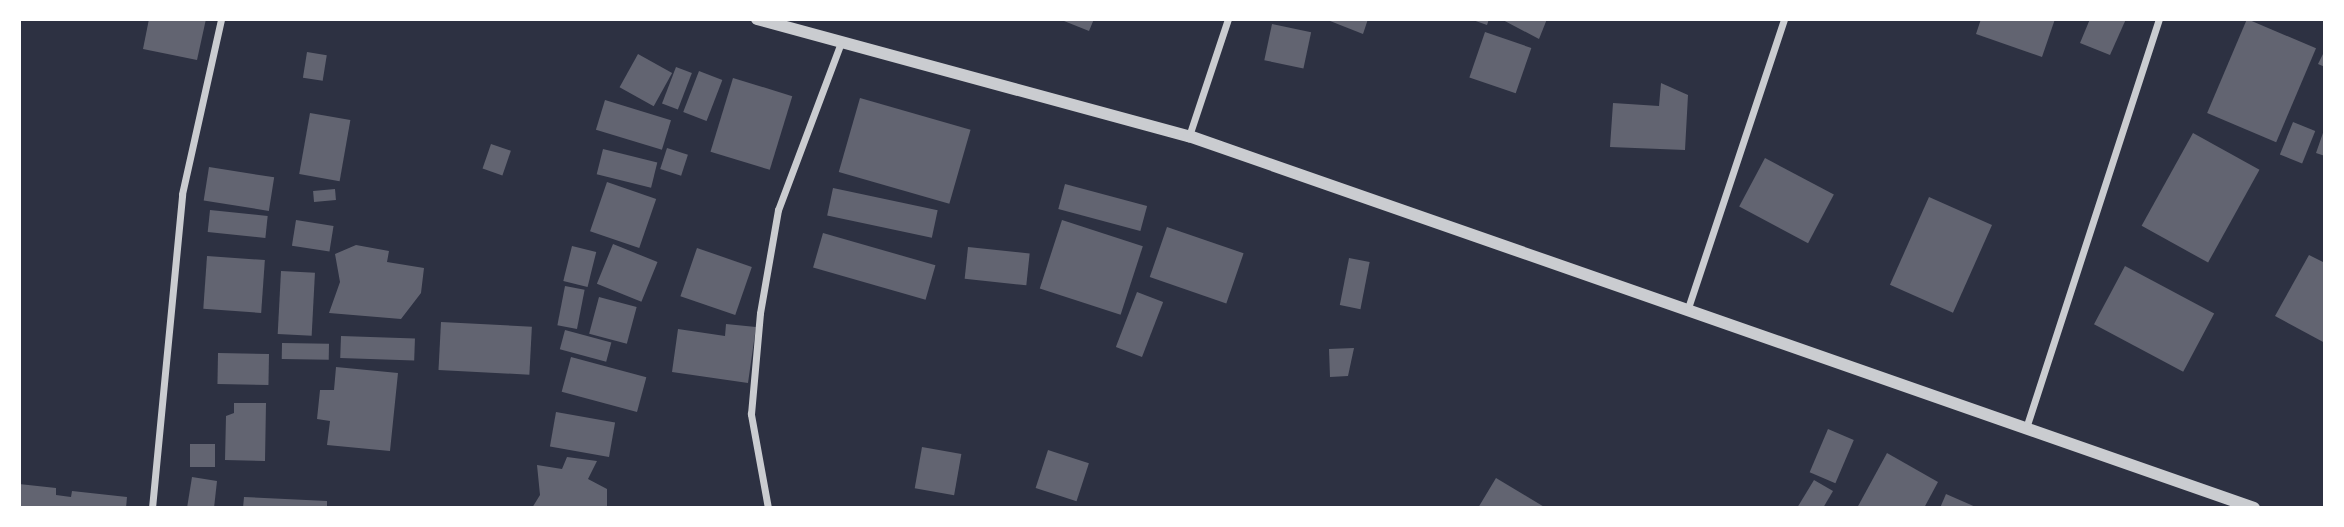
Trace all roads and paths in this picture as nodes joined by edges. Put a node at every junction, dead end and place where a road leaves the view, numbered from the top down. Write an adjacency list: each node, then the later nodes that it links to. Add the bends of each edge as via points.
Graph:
1 (221, 19): 10 (street, via 182,194)
2 (757, 19): 6 (street)
3 (1228, 19): 7 (street)
4 (1784, 19): 8 (street)
5 (2160, 19): 9 (street)
6 (841, 42): 7 (street); 11 (street, via 778,210 760,313 751,414)
7 (1189, 136): 8 (street)
8 (1687, 311): 9 (street)
9 (2026, 428): 12 (street)
10 (152, 508)
11 (768, 508)
12 (2254, 508)

